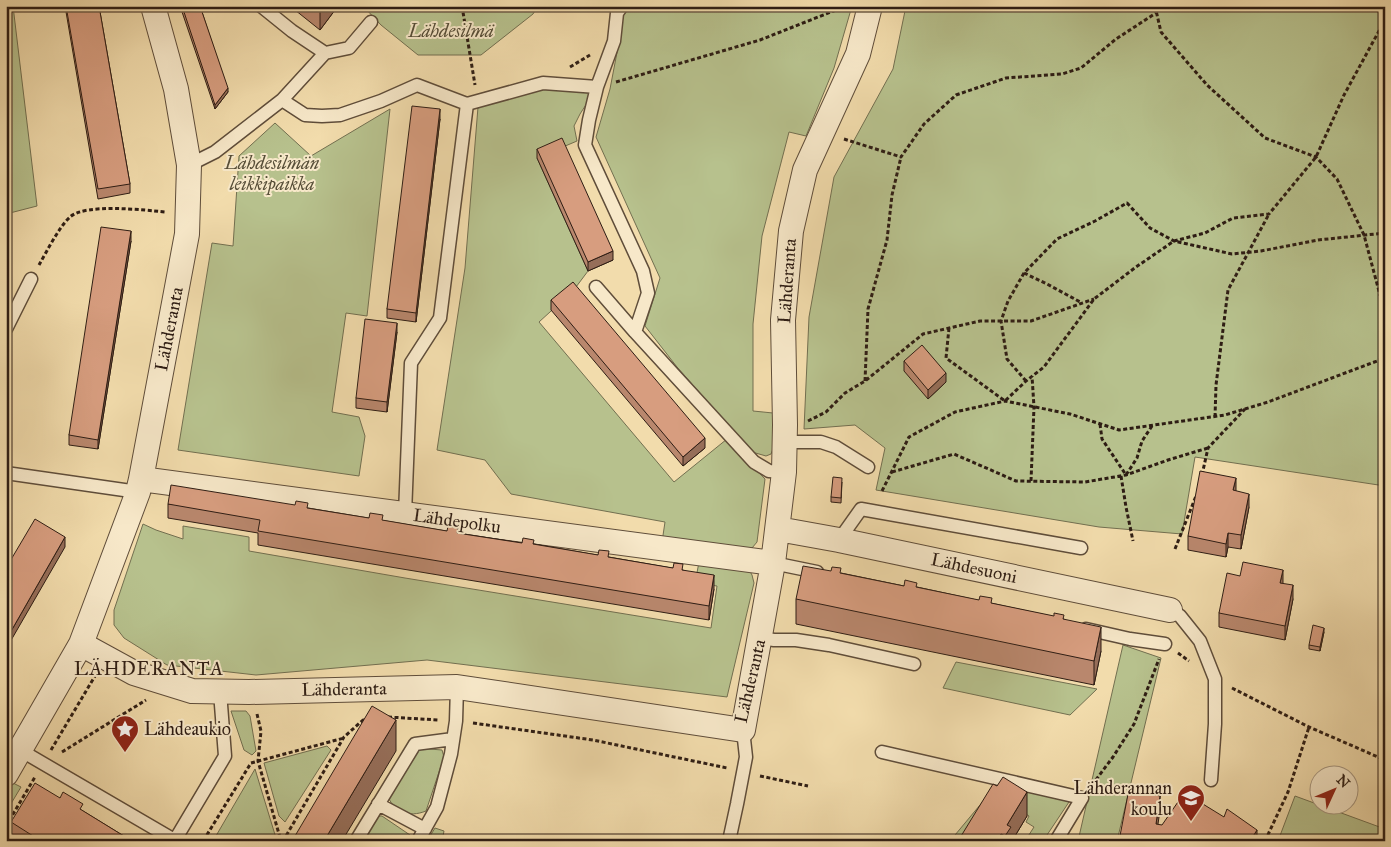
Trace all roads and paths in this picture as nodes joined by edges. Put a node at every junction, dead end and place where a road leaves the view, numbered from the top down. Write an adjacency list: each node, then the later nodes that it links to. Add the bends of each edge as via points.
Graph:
1 (261, 6): 12 (lane)
2 (462, 6): 16 (path)
3 (622, 6): 11 (lane, via 617,13)
4 (846, 6): 14 (path, via 760,40)
5 (870, 6): 47 (street, Lähderanta, via 858,54 805,170 791,231 783,320)
6 (1155, 6): 8 (path)
7 (154, 7): 20 (street, Lähderanta, via 176,89)
8 (1156, 13): 18 (path, via 1116,39 1081,68 1062,74 1006,78 956,95 924,124); 19 (path, via 1161,32 1207,84 1265,138)
9 (1385, 20): 19 (path, via 1344,95)
10 (371, 22): 12 (lane, via 348,48)
11 (614, 41): 13 (path); 14 (lane)
12 (325, 53): 15 (lane)
13 (543, 83): 14 (lane); 16 (lane)
14 (597, 87): 36 (lane, via 585,145 643,271 648,293)
15 (282, 100): 16 (lane, via 304,114 340,115 417,85); 20 (lane, via 215,152)
16 (472, 102): 60 (lane, via 440,318 411,363)
17 (836, 137): 18 (path)
18 (901, 156): 39 (path, via 887,240 868,309)
19 (1316, 157): 22 (path); 24 (path, via 1337,179)
20 (189, 165): 57 (street, Lähderanta, via 187,234)
21 (173, 213): 28 (path, via 143,209 90,209 71,216)
22 (1270, 214): 25 (path, via 1233,218 1205,233); 26 (path)
23 (1385, 233): 24 (path)
24 (1364, 235): 26 (path); 32 (path)
25 (1174, 241): 26 (path, via 1232,254); 27 (path, via 1150,228 1127,203 1057,240); 30 (path)
26 (1250, 252): 44 (path, via 1228,290)
27 (1024, 273): 31 (path); 33 (path)
28 (31, 279): 35 (lane)
29 (596, 287): 36 (lane)
30 (1094, 299): 31 (path); 38 (path, via 1044,367)
31 (1082, 303): 33 (path, via 1031,321)
32 (1385, 303)
33 (1001, 321): 34 (path, via 980,321); 40 (path, via 1007,359)
34 (949, 328): 39 (path, via 923,334); 41 (path, via 946,358)
35 (6, 330)
36 (635, 332): 50 (lane, via 754,462 769,471)
37 (1385, 358): 43 (path)
38 (1032, 376): 40 (path); 42 (path)
39 (865, 381): 47 (path, via 845,393 826,412)
40 (1026, 381): 41 (path)
41 (1005, 401): 42 (path); 51 (path, via 954,412 909,437)
42 (1034, 407): 45 (path); 56 (path)
43 (1245, 409): 44 (path); 48 (path)
44 (1215, 416): 46 (path)
45 (1100, 424): 46 (path, via 1119,430); 53 (path, via 1102,439)
46 (1152, 425): 53 (path)
47 (785, 433): 49 (lane, via 804,441 836,447); 50 (street, Lähderanta)
48 (1208, 448): 53 (path); 55 (path)
49 (868, 467)
50 (784, 472): 61 (street, Lähderanta)
51 (892, 472): 56 (path, via 954,454 1016,481); 58 (path)
52 (6, 473): 57 (lane, Lähdepolku)
53 (1126, 475): 54 (path)
54 (1121, 476): 56 (path, via 1085,482); 63 (path)
55 (1202, 476)
56 (1031, 481)
57 (139, 486): 60 (street, Lähdepolku); 71 (street, Lähderanta)
58 (882, 491)
59 (1196, 494): 65 (path)
60 (405, 514): 66 (street, Lähdepolku)
61 (778, 529): 62 (street, Lähdesuoni); 66 (street, Lähderanta)
62 (839, 540): 64 (lane, via 862,509); 68 (street, Lähdesuoni)
63 (1133, 541)
64 (1081, 548)
65 (1176, 549)
66 (773, 564): 67 (lane); 70 (street, Lähderanta)
67 (826, 574)
68 (1170, 610): 75 (lane, via 1180,616 1200,641)
69 (1076, 627): 72 (lane)
70 (760, 638): 74 (lane, via 829,645); 84 (street, Lähderanta)
71 (80, 644): 73 (street, Lähderanta); 87 (street, Lähderanta)
72 (1165, 644): 97 (path, via 1134,724)
73 (105, 657): 77 (street, Lähderanta, via 134,673 192,691); 92 (path)
74 (914, 664)
75 (1214, 679): 83 (path); 95 (lane)
76 (457, 687): 78 (street, Lähderanta); 82 (lane); 84 (street, Lähderanta)
77 (220, 692): 78 (street, Lähderanta); 101 (lane, via 226,756)
78 (249, 692): 91 (path, via 250,706 256,713 260,731)
79 (152, 696): 88 (path)
80 (381, 718): 82 (path)
81 (372, 719): 85 (path, via 363,720)
82 (456, 721): 86 (lane); 93 (path, via 593,740)
83 (1309, 728): 90 (path); 108 (path, via 1288,792)
84 (743, 730): 93 (lane, via 746,757)
85 (344, 738): 91 (path); 103 (path)
86 (453, 740): 98 (lane, via 415,744); 100 (lane, via 437,807)
87 (20, 750): 92 (lane); 94 (street, Lähderanta)
88 (62, 752)
89 (882, 752): 97 (lane)
90 (1385, 760)
91 (258, 761): 102 (path, via 251,763); 103 (path)
92 (43, 763): 99 (path); 101 (lane)
93 (743, 772): 96 (path); 106 (lane)
94 (6, 774)
95 (1211, 780)
96 (808, 786)
97 (1082, 798): 107 (lane)
98 (378, 804): 100 (lane); 104 (lane)
99 (6, 826)
100 (425, 829): 105 (lane)
101 (175, 840)
102 (205, 841)
103 (282, 841)
104 (356, 841)
105 (418, 841)
106 (729, 841)
107 (1056, 841)
108 (1265, 841)

